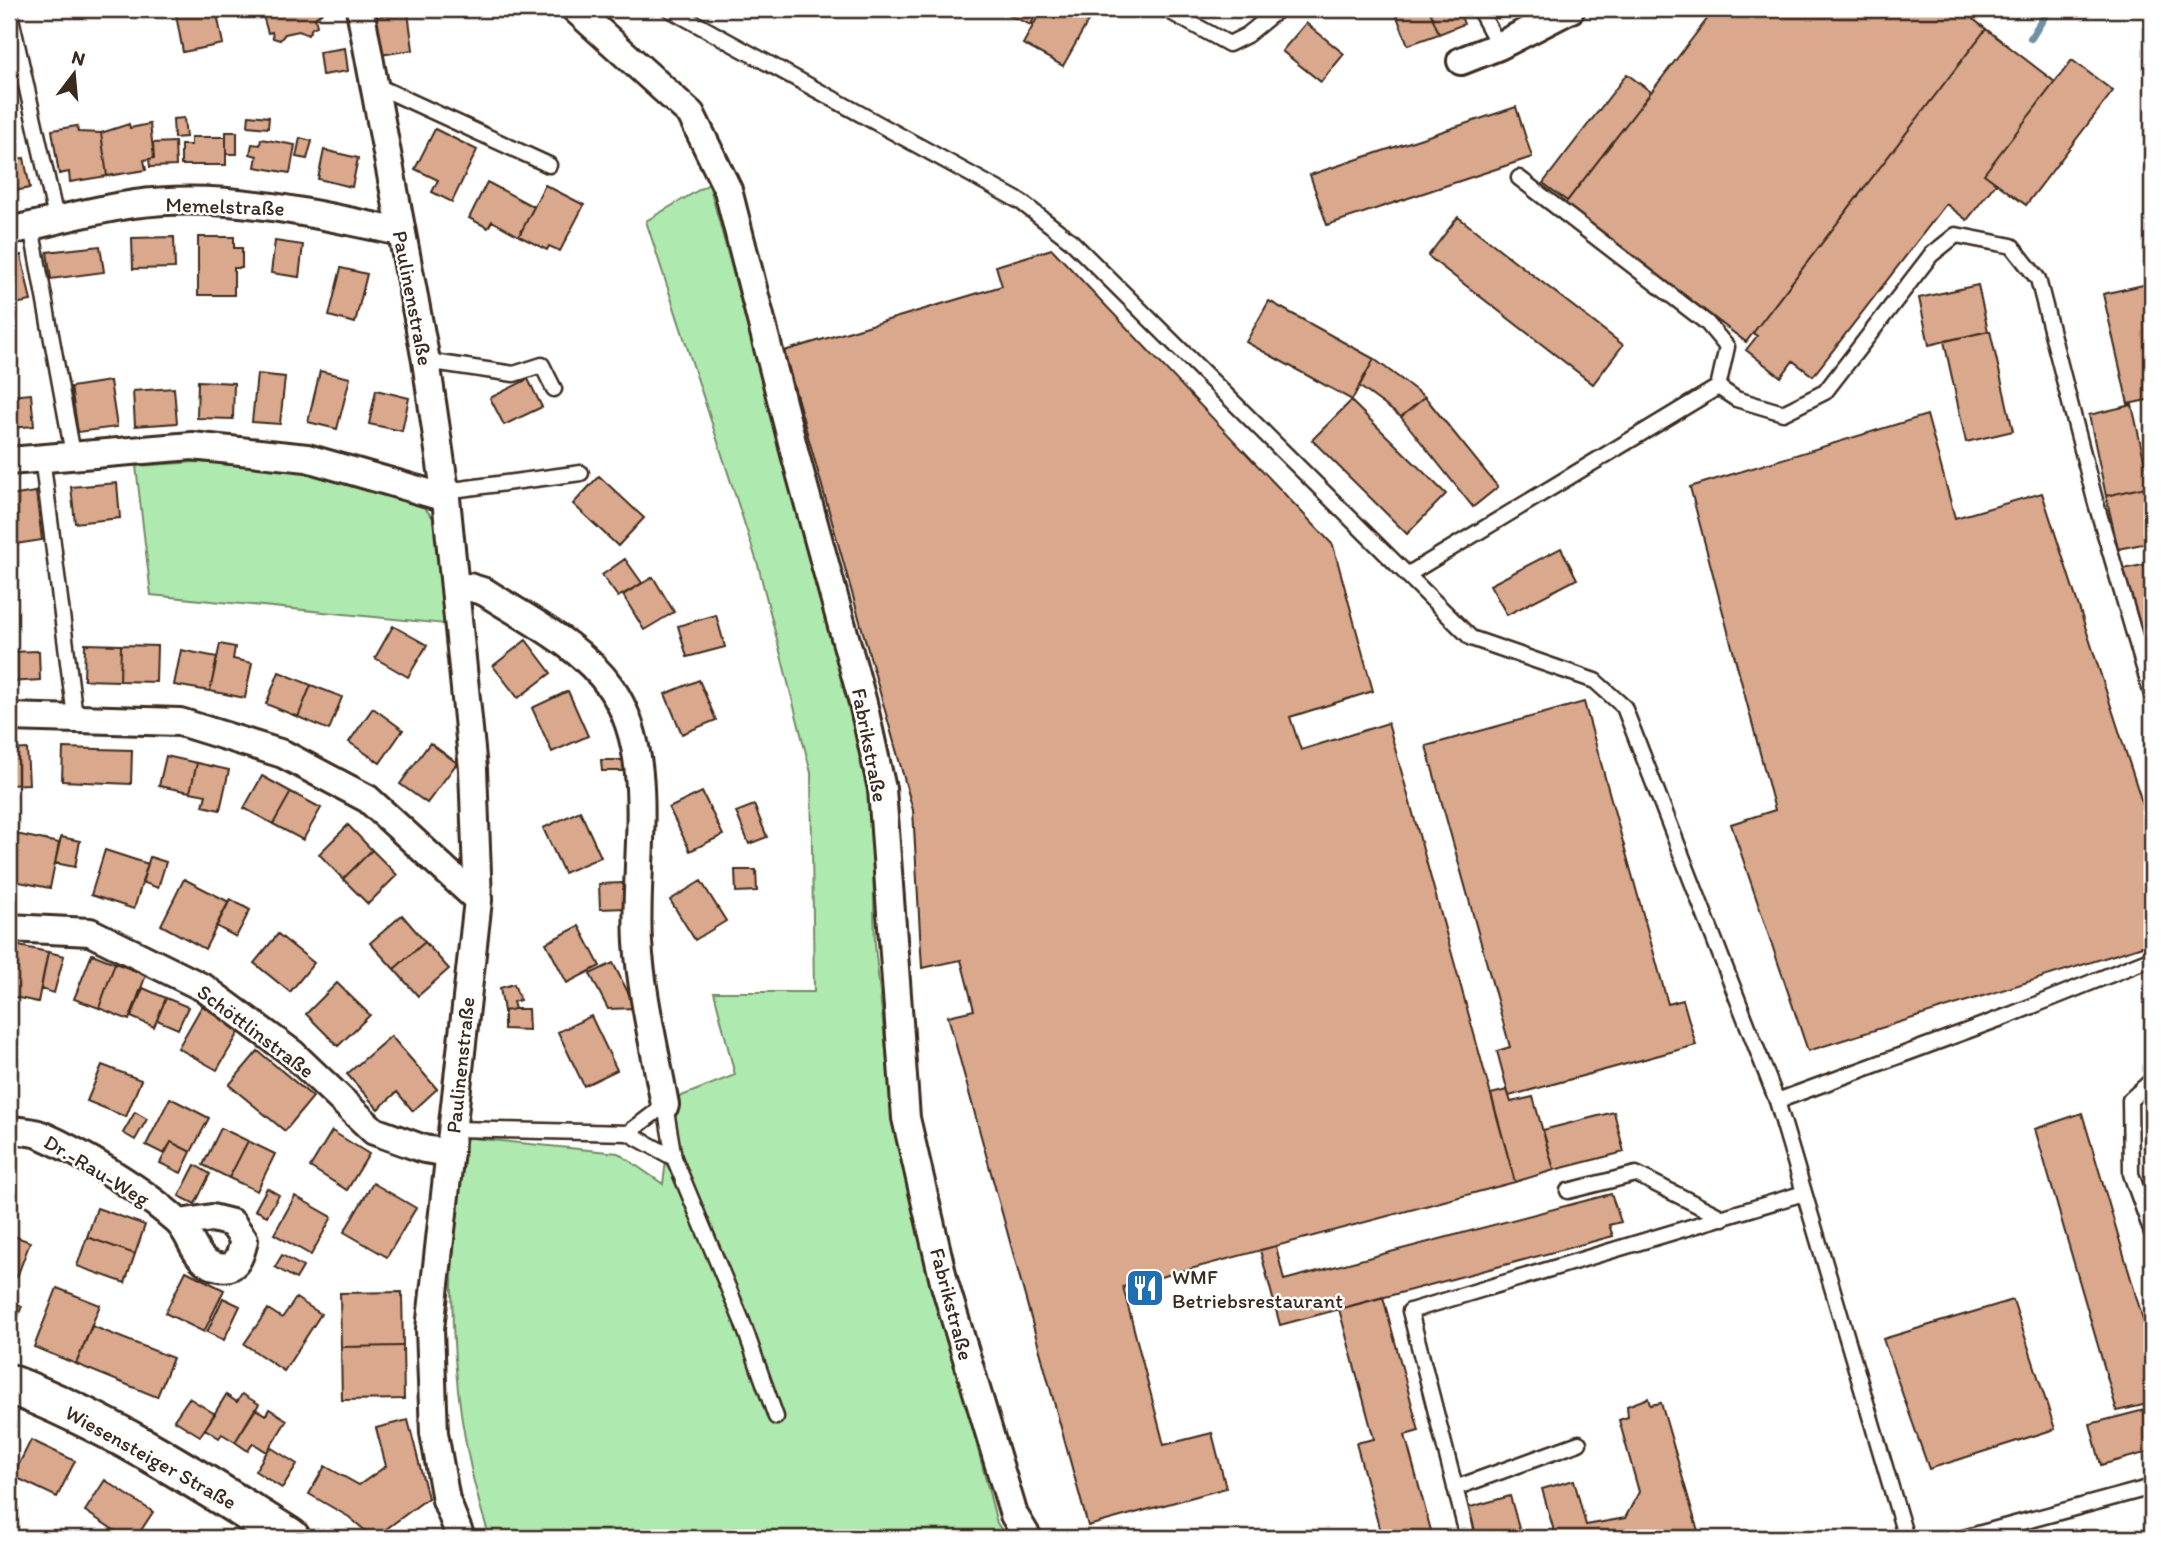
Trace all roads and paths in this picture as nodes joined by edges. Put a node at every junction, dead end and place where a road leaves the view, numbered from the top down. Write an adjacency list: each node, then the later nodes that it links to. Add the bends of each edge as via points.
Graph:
1 (9, 9): 14 (lane)
2 (360, 9): 11 (street, Paulinenstraße)
3 (575, 9): 52 (street, Fabrikstraße, via 691,114 728,190 863,703 881,789 906,1118 944,1282 1014,1515)
4 (669, 9): 25 (lane, via 1021,202 1071,241)
5 (1165, 9): 6 (lane, via 1229,44)
6 (1279, 9)
7 (1479, 9): 9 (lane)
8 (1571, 9): 9 (street)
9 (1499, 46): 10 (street)
10 (1461, 61)
11 (372, 83): 12 (lane); 16 (street, Paulinenstraße)
12 (549, 165)
13 (1519, 178): 18 (lane, via 1707,323 1727,347)
14 (56, 218): 15 (street, Memelstraße); 16 (street, Memelstraße, via 136,204 201,200 291,208)
15 (20, 228): 20 (lane)
16 (400, 232): 17 (street, Paulinenstraße)
17 (426, 361): 19 (lane, via 514,374 542,365); 24 (street, Paulinenstraße)
18 (1718, 387): 25 (lane); 27 (lane, via 1736,399 1783,413 1825,392 1931,255 1956,235 2012,246 2038,279)
19 (554, 389)
20 (73, 454): 21 (street); 24 (street, via 192,446 307,458)
21 (42, 457): 22 (street); 29 (lane)
22 (9, 461)
23 (581, 474): 24 (lane)
24 (445, 495): 26 (street, Paulinenstraße)
25 (1407, 575): 34 (lane, via 1471,638 1595,681 1624,707)
26 (456, 589): 30 (street, Paulinenstraße, via 473,769); 35 (street, via 485,592 582,655 611,688 632,729 639,766 638,944)
27 (2152, 695)
28 (9, 717): 29 (street)
29 (75, 717): 30 (street, via 180,722 283,754 368,799)
30 (478, 900): 38 (street, Paulinenstraße)
31 (9, 928): 38 (street, Schöttlinstraße, via 90,932 204,988 292,1053 374,1131 424,1149)
32 (2152, 958): 34 (lane)
33 (2152, 1080): 44 (lane, via 2130,1100 2131,1174)
34 (1777, 1101): 41 (lane)
35 (665, 1105): 37 (lane); 39 (lane)
36 (9, 1130): 43 (street, Dr.-Rau-Weg, via 38,1133 124,1182)
37 (628, 1133): 38 (lane); 39 (lane)
38 (452, 1141): 51 (street, Paulinenstraße, via 430,1329 434,1433 446,1500)
39 (674, 1158): 46 (lane, via 742,1321)
40 (1568, 1191): 42 (lane, via 1636,1174)
41 (1804, 1194): 42 (lane); 54 (lane)
42 (1723, 1218): 49 (lane, via 1410,1311)
43 (180, 1223)
44 (2152, 1233)
45 (9, 1384): 50 (main road, Wiesensteiger Straße, via 86,1418)
46 (776, 1418)
47 (1578, 1443): 49 (lane)
48 (2152, 1487): 55 (lane)
49 (1455, 1488): 53 (lane)
50 (290, 1538)
51 (461, 1538)
52 (1028, 1538)
53 (1468, 1538)
54 (1906, 1538)
55 (1963, 1538)

